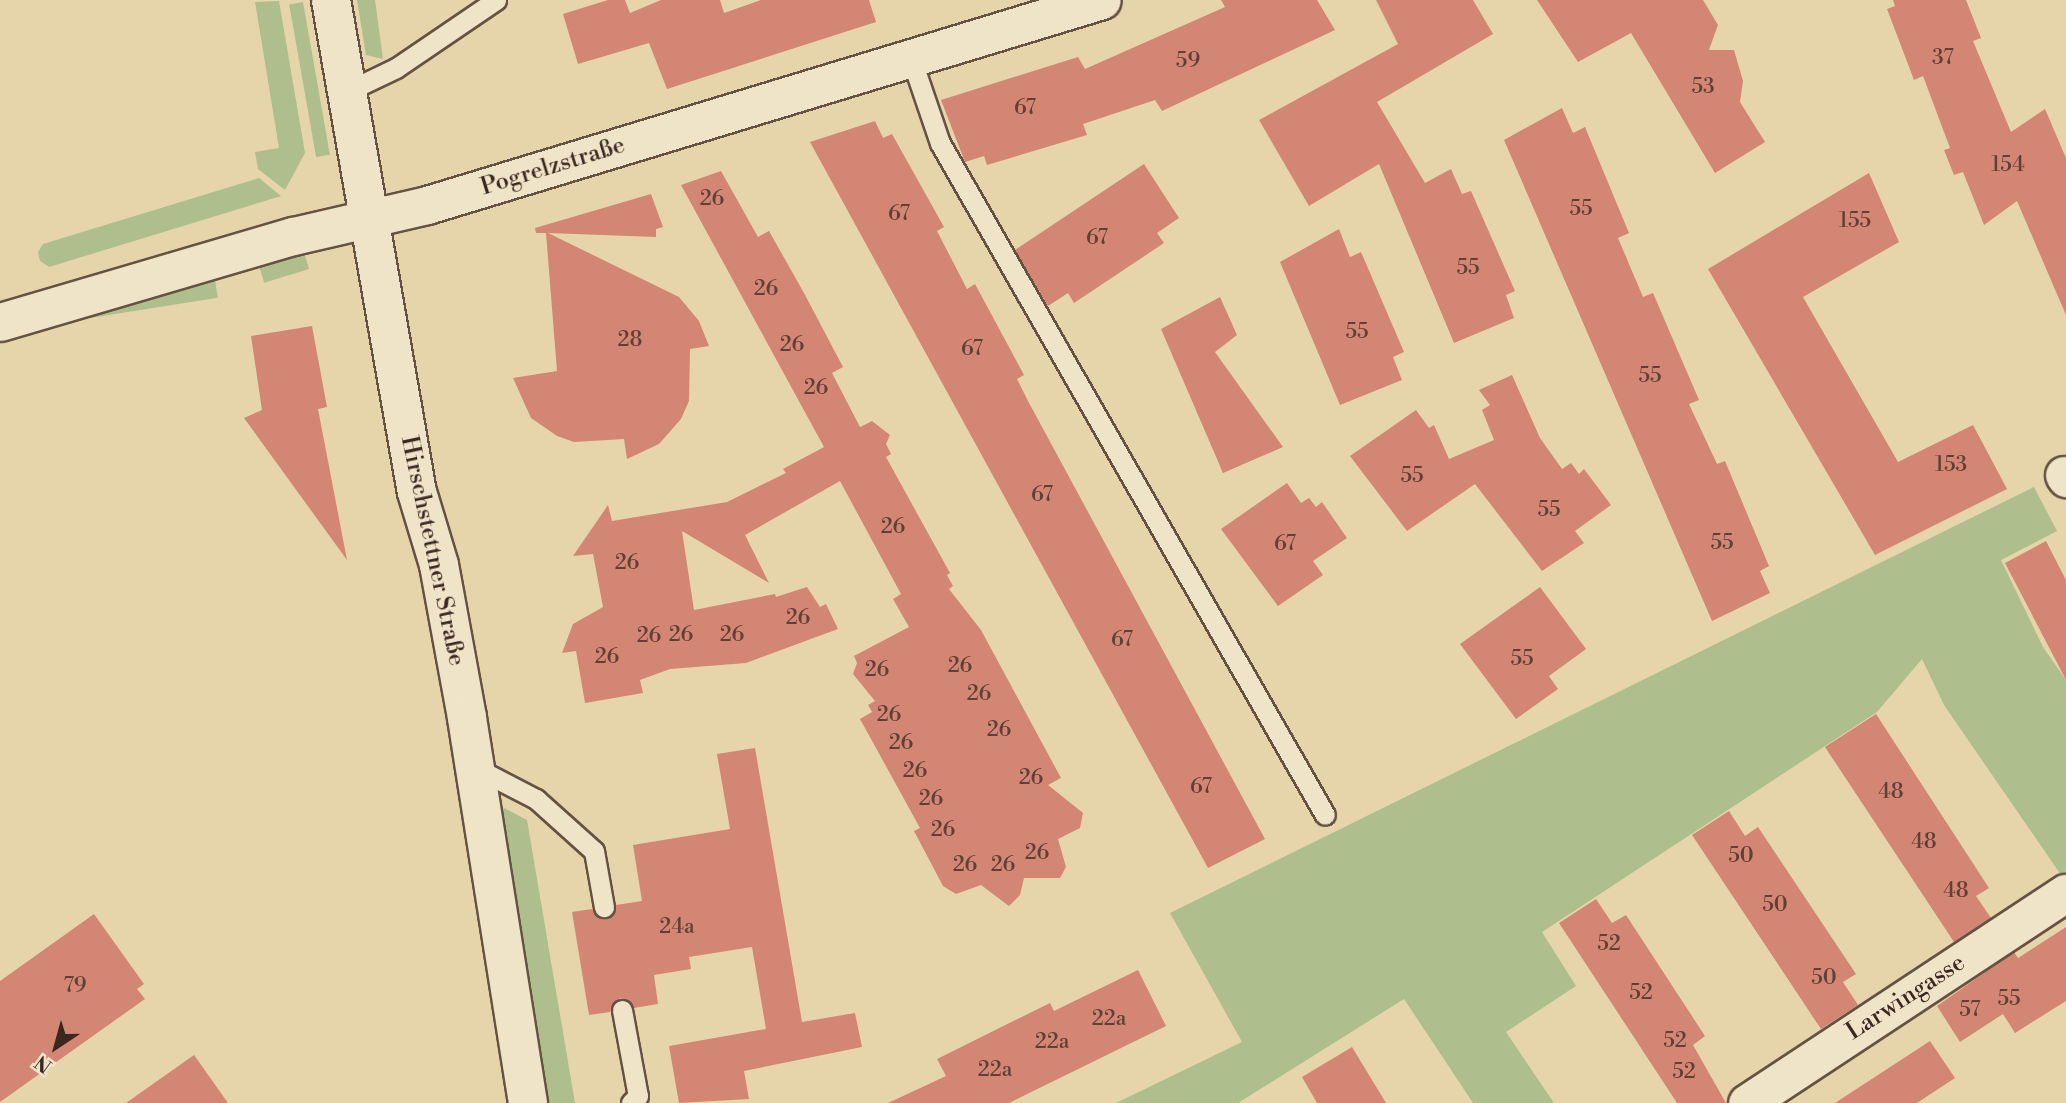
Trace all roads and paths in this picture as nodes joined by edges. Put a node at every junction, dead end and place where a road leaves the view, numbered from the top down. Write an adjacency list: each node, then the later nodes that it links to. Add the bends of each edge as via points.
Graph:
1 (331, 0): 5 (main road, Hirschstettner Straße)
2 (496, 0): 5 (lane, via 396,68)
3 (1102, 0): 4 (street, Pogrelzstraße)
4 (911, 55): 6 (street, Pogrelzstraße, via 435,203); 9 (lane, via 940,143)
5 (348, 91): 6 (main road, Hirschstettner Straße)
6 (371, 215): 7 (street, Pogrelzstraße); 8 (main road, Hirschstettner Straße, via 417,492 439,565)
7 (0, 322)
8 (474, 766): 11 (lane, via 536,799 594,851); 13 (main road, Hirschstettner Straße)
9 (1325, 815)
10 (2066, 893): 15 (street, Larwingasse)
11 (604, 907)
12 (622, 1010): 14 (lane, via 638,1096)
13 (528, 1103)
14 (631, 1103)
15 (1747, 1103)

